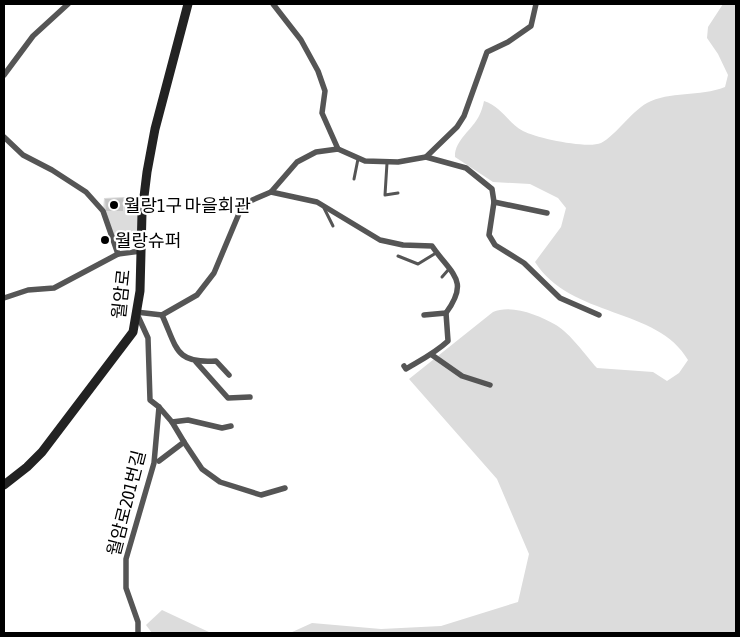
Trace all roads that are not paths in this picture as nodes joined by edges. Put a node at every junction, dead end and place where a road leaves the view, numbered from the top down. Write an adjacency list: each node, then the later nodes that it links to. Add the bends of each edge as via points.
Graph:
1 (68, 4): 5 (street, via 33,36)
2 (188, 4): 18 (street, 월암로, via 155,129 142,213)
3 (273, 4): 7 (street, via 301,40 318,71 324,91 322,113)
4 (536, 4): 8 (street, via 531,26 486,52 464,116)
5 (4, 75)
6 (4, 137): 20 (street, via 23,155 86,192 104,211)
7 (338, 149): 9 (street); 12 (street, via 316,152 297,162)
8 (426, 157): 10 (street); 14 (street, via 466,168 492,189)
9 (358, 158): 10 (street); 11 (lane)
10 (387, 162): 13 (lane, via 385,195)
11 (354, 179)
12 (271, 192): 15 (street); 27 (street, via 243,204 214,273 197,295)
13 (398, 194)
14 (494, 202): 16 (street); 29 (street, via 489,235 495,245 524,263 560,298)
15 (322, 205): 17 (lane); 19 (street, via 380,240 432,246)
16 (547, 212)
17 (333, 226)
18 (141, 251): 20 (street); 25 (street, 월암로)
19 (436, 252): 21 (lane, via 418,264); 22 (street)
20 (118, 254): 24 (street, via 54,288 28,290)
21 (398, 256)
22 (448, 268): 23 (lane); 26 (street, via 457,280 459,290)
23 (442, 277)
24 (4, 298)
25 (136, 312): 27 (street); 36 (street, 월암로201번길, via 148,338 150,400); 41 (street, 월암로, via 133,332 89,392 42,452)
26 (446, 313): 28 (street); 30 (street, via 448,342)
27 (162, 315): 31 (street, via 178,351 184,358)
28 (424, 315)
29 (599, 315)
30 (432, 355): 32 (street, via 406,369); 34 (street, via 462,376)
31 (196, 362): 33 (street, via 216,361); 35 (street, via 228,398)
32 (404, 366)
33 (229, 375)
34 (490, 385)
35 (250, 397)
36 (159, 407): 37 (street, 월암로201번길); 43 (street, 월암로201번길, via 154,463 126,559 126,588 138,622)
37 (172, 422): 38 (street, via 188,420 222,428); 39 (street, 월암로201번길)
38 (231, 426)
39 (184, 442): 40 (street, 월암로201번길); 42 (street, 월암로201번길, via 202,469 220,482 261,496)
40 (159, 461)
41 (4, 485)
42 (285, 488)
43 (138, 633)

